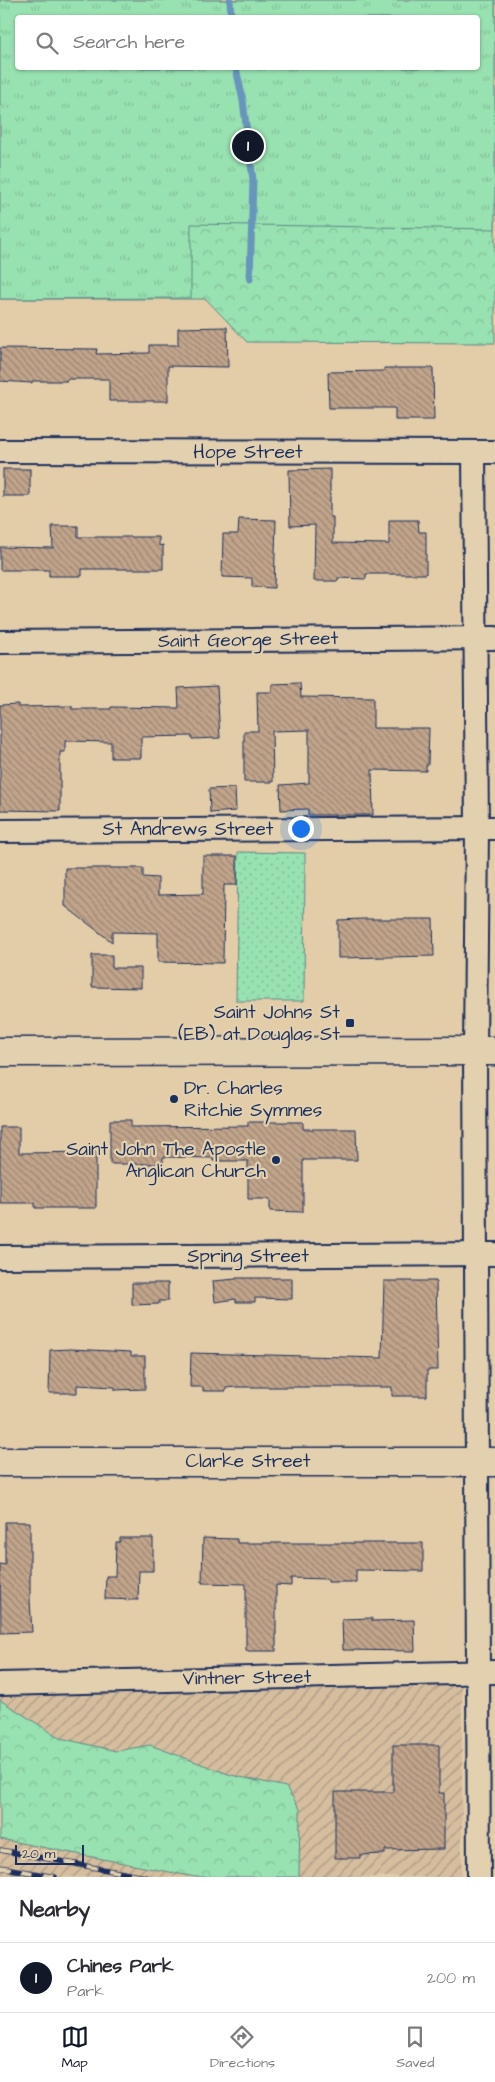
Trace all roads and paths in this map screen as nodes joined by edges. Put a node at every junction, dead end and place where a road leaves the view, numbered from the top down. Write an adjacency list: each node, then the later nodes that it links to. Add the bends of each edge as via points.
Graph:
1 (0, 451): 2 (street, Hope Street)
2 (484, 452): 3 (street)
3 (485, 638): 4 (street, Saint George Street); 5 (street)
4 (0, 642)
5 (486, 829): 6 (street, St Andrews Street); 7 (street)
6 (0, 831)
7 (485, 1051): 8 (main road); 9 (street)
8 (0, 1052)
9 (486, 1254): 10 (street, Spring Street); 12 (street)
10 (0, 1258)
11 (0, 1462): 12 (main road, Clarke Street)
12 (486, 1462): 13 (street)
13 (486, 1672): 14 (street, Vintner Street); 15 (street)
14 (0, 1684)
15 (479, 1877)

